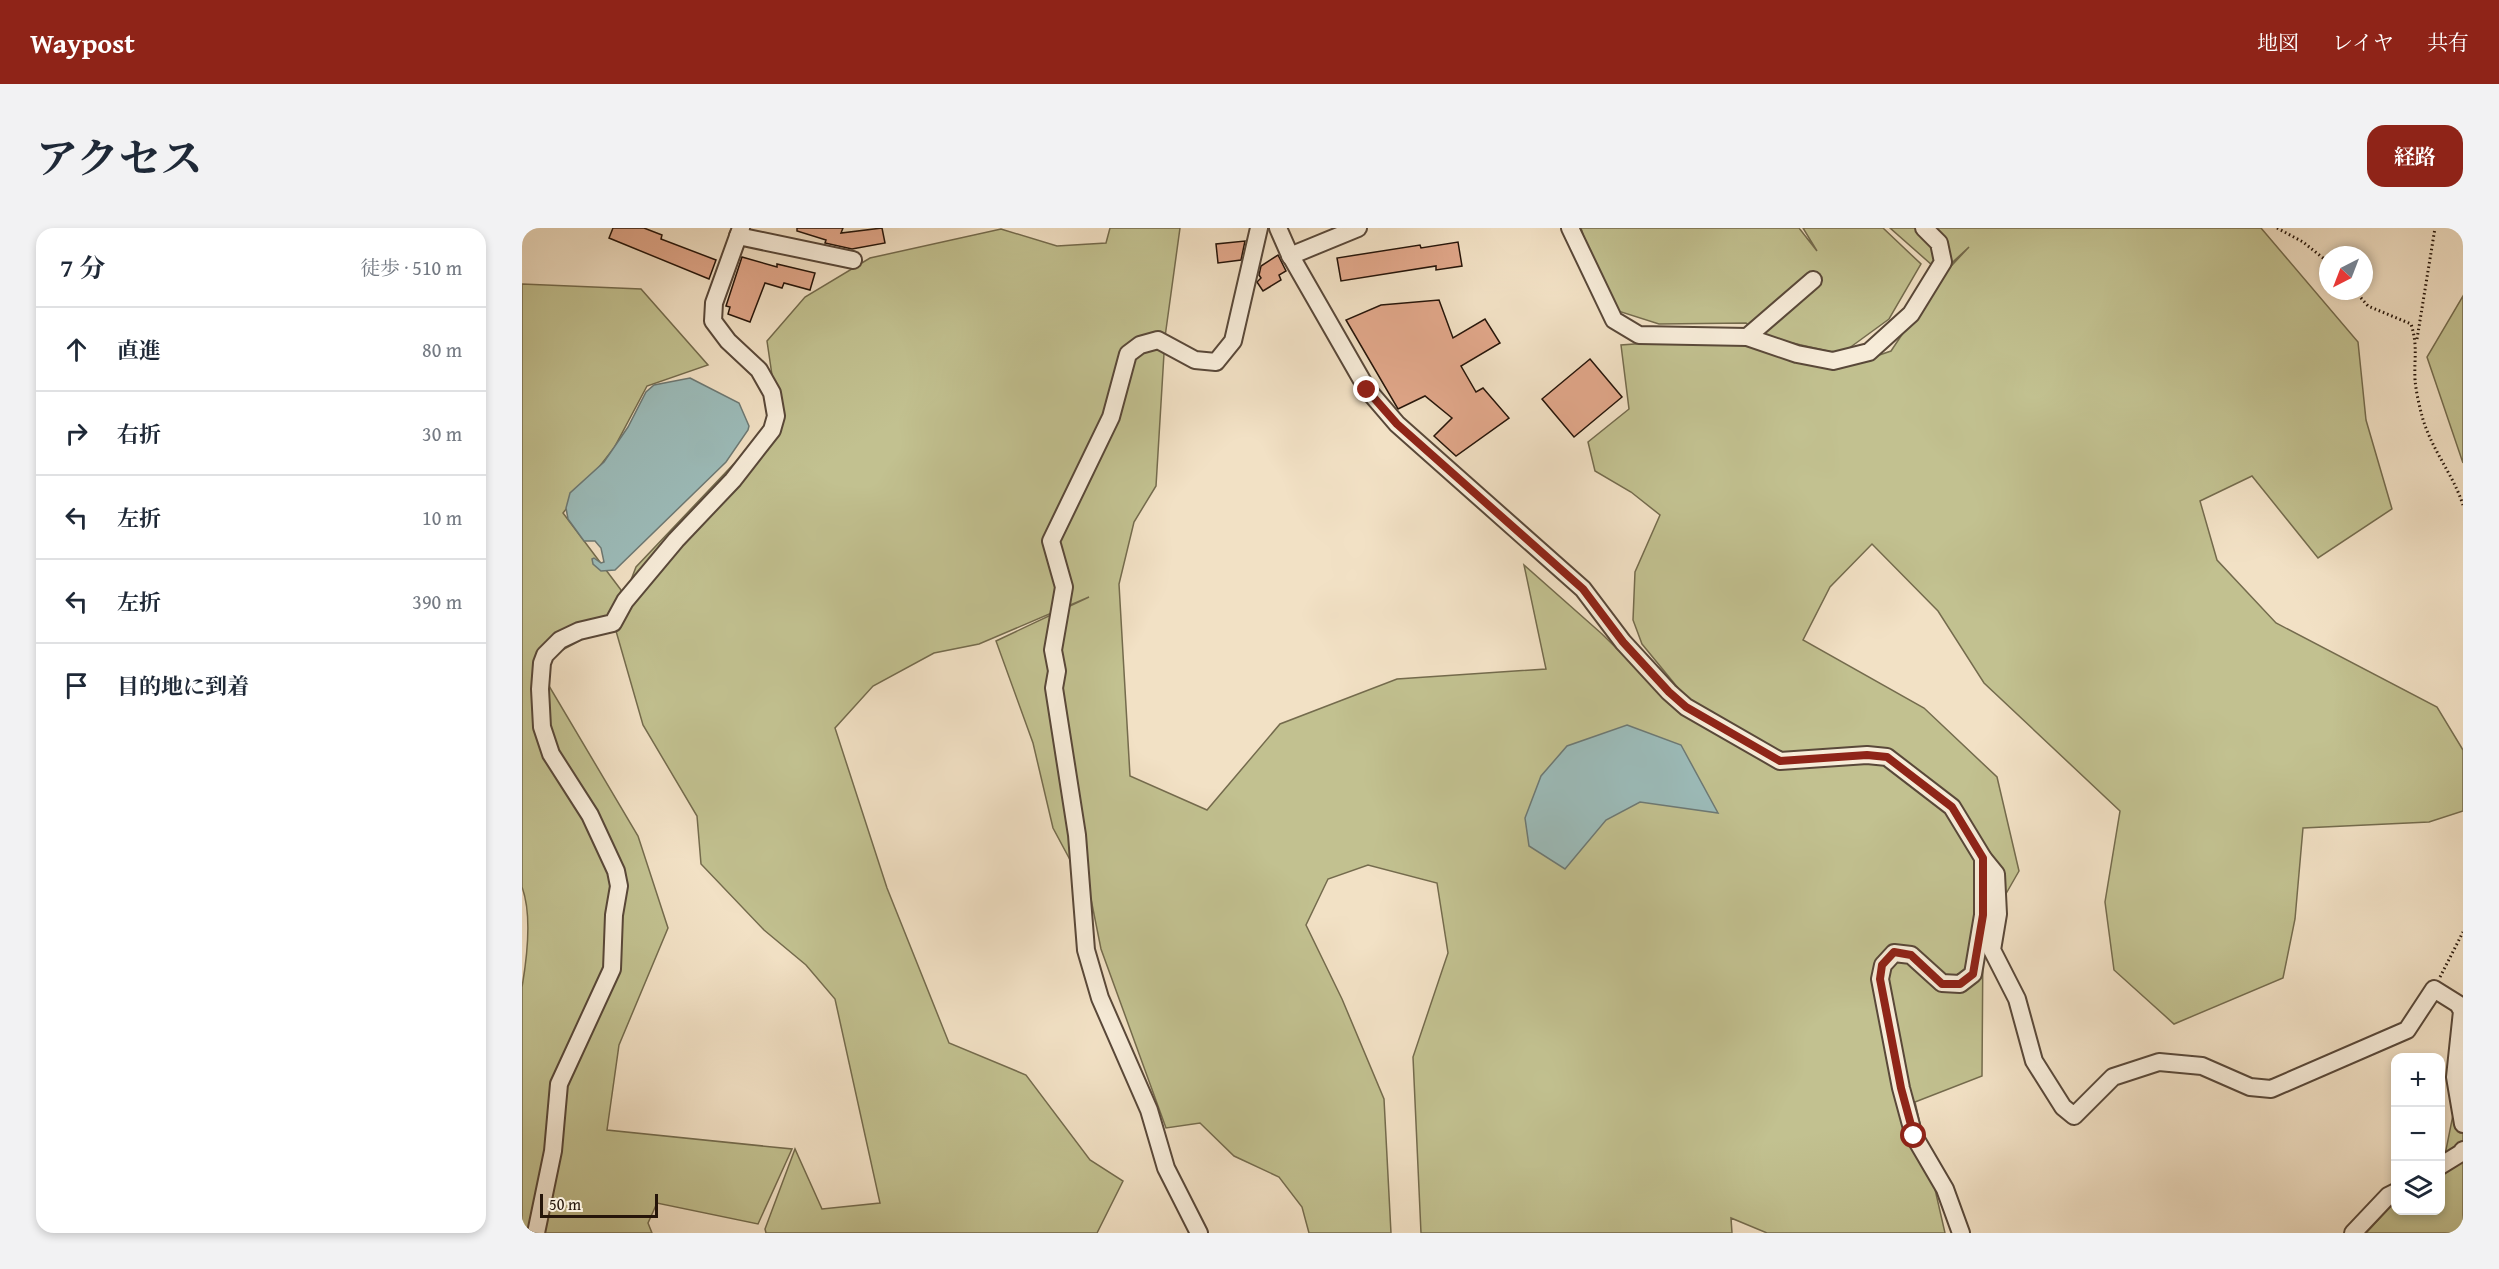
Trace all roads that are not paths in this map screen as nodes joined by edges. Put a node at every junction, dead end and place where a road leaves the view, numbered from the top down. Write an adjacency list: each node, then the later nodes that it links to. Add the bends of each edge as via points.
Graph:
1 (1259, 228): 17 (street, via 1233,341 1216,362 1196,360 1158,340 1140,345 1128,354 1111,417 1051,541 1064,587 1053,650 1058,672 1054,688 1077,835 1086,950 1100,998 1149,1110 1166,1168)
2 (1278, 228): 7 (street)
3 (1359, 228): 7 (street)
4 (1570, 228): 10 (street, via 1614,320 1639,335)
5 (1924, 228): 10 (street, via 1939,243 1943,262 1911,314 1869,352 1833,361)
6 (740, 232): 8 (street); 16 (street, via 714,303 712,321 759,370 772,393 776,416 772,429 733,480 632,592 613,623 560,640 542,663 542,727 551,754 590,815 619,886 612,969 559,1084 553,1151)
7 (1290, 256): 11 (street, via 1367,390 1397,424 1583,589 1623,642 1686,707 1780,761 1887,757 1952,807)
8 (853, 260)
9 (1814, 280): 10 (street)
10 (1747, 337)
11 (1983, 858): 12 (street, via 1996,874 1998,914 1992,950 2017,999 2034,1061 2063,1107 2074,1116 2113,1077 2159,1062 2202,1066 2250,1087 2271,1089 2407,1030 2434,989 2463,1011 2455,1077); 18 (street, via 1983,915 1973,974 1960,984 1942,984 1911,955 1894,952 1882,965 1880,979 1914,1136 1946,1189)
12 (2463, 1124)
13 (2463, 1150): 14 (street)
14 (2445, 1163)
15 (2391, 1194): 19 (street)
16 (536, 1233)
17 (1199, 1233)
18 (1961, 1233)
19 (2353, 1233)

